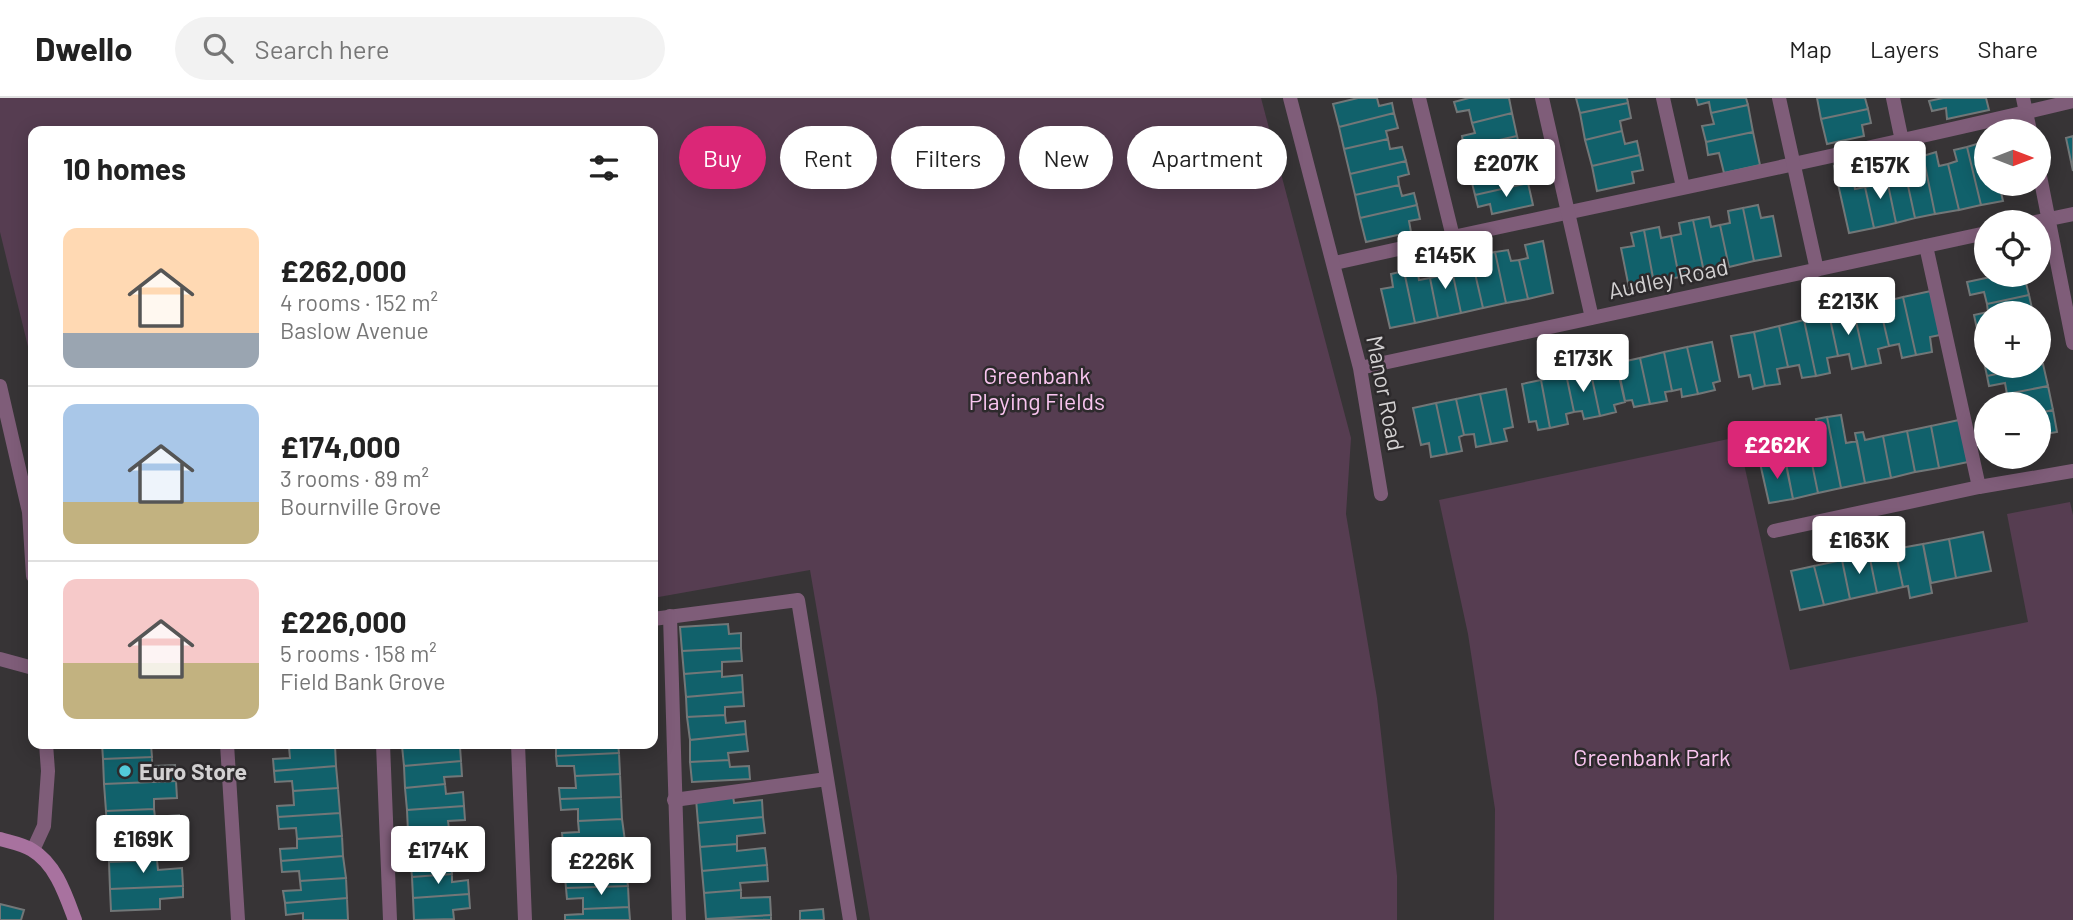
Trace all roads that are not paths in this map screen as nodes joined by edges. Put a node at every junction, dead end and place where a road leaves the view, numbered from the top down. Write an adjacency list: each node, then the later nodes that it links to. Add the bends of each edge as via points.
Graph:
1 (1290, 98): 21 (street, Manor Road)
2 (1419, 98): 18 (street)
3 (1542, 98): 14 (street)
4 (1663, 98): 13 (street)
5 (1779, 98): 12 (street)
6 (1893, 98): 11 (street)
7 (2023, 98): 9 (street)
8 (2073, 102): 9 (street)
9 (2026, 113): 10 (street); 11 (street)
10 (2027, 119)
11 (1902, 141): 12 (street)
12 (1793, 164): 13 (street); 22 (street)
13 (1683, 187): 14 (street)
14 (1568, 212): 18 (street); 23 (street)
15 (2073, 214): 16 (street)
16 (2051, 219)
17 (1974, 236): 19 (street, Audley Road)
18 (1453, 237): 21 (street)
19 (1926, 246): 22 (street, Audley Road); 29 (street)
20 (2051, 256): 24 (street)
21 (1335, 263): 25 (street, Manor Road)
22 (1817, 270): 23 (street, Audley Road)
23 (1592, 318): 25 (street, Audley Road)
24 (2073, 343)
25 (1360, 368): 30 (street, Manor Road)
26 (0, 386): 27 (street)
27 (3, 407): 31 (street)
28 (2073, 471): 29 (street)
29 (1979, 487): 32 (street)
30 (1381, 494)
31 (28, 508)
32 (1774, 531)
33 (670, 616): 34 (street); 41 (street, via 798,600); 42 (street)
34 (658, 617)
35 (0, 659): 36 (street)
36 (28, 667)
37 (46, 749): 44 (street, via 44,826)
38 (227, 749): 46 (street)
39 (383, 749): 47 (street)
40 (517, 749): 48 (street)
41 (827, 779): 42 (street); 50 (street)
42 (674, 800): 49 (street)
43 (0, 839): 44 (main road)
44 (33, 850): 45 (main road, via 62,886)
45 (75, 920)
46 (238, 920)
47 (390, 920)
48 (525, 920)
49 (679, 920)
50 (850, 920)

